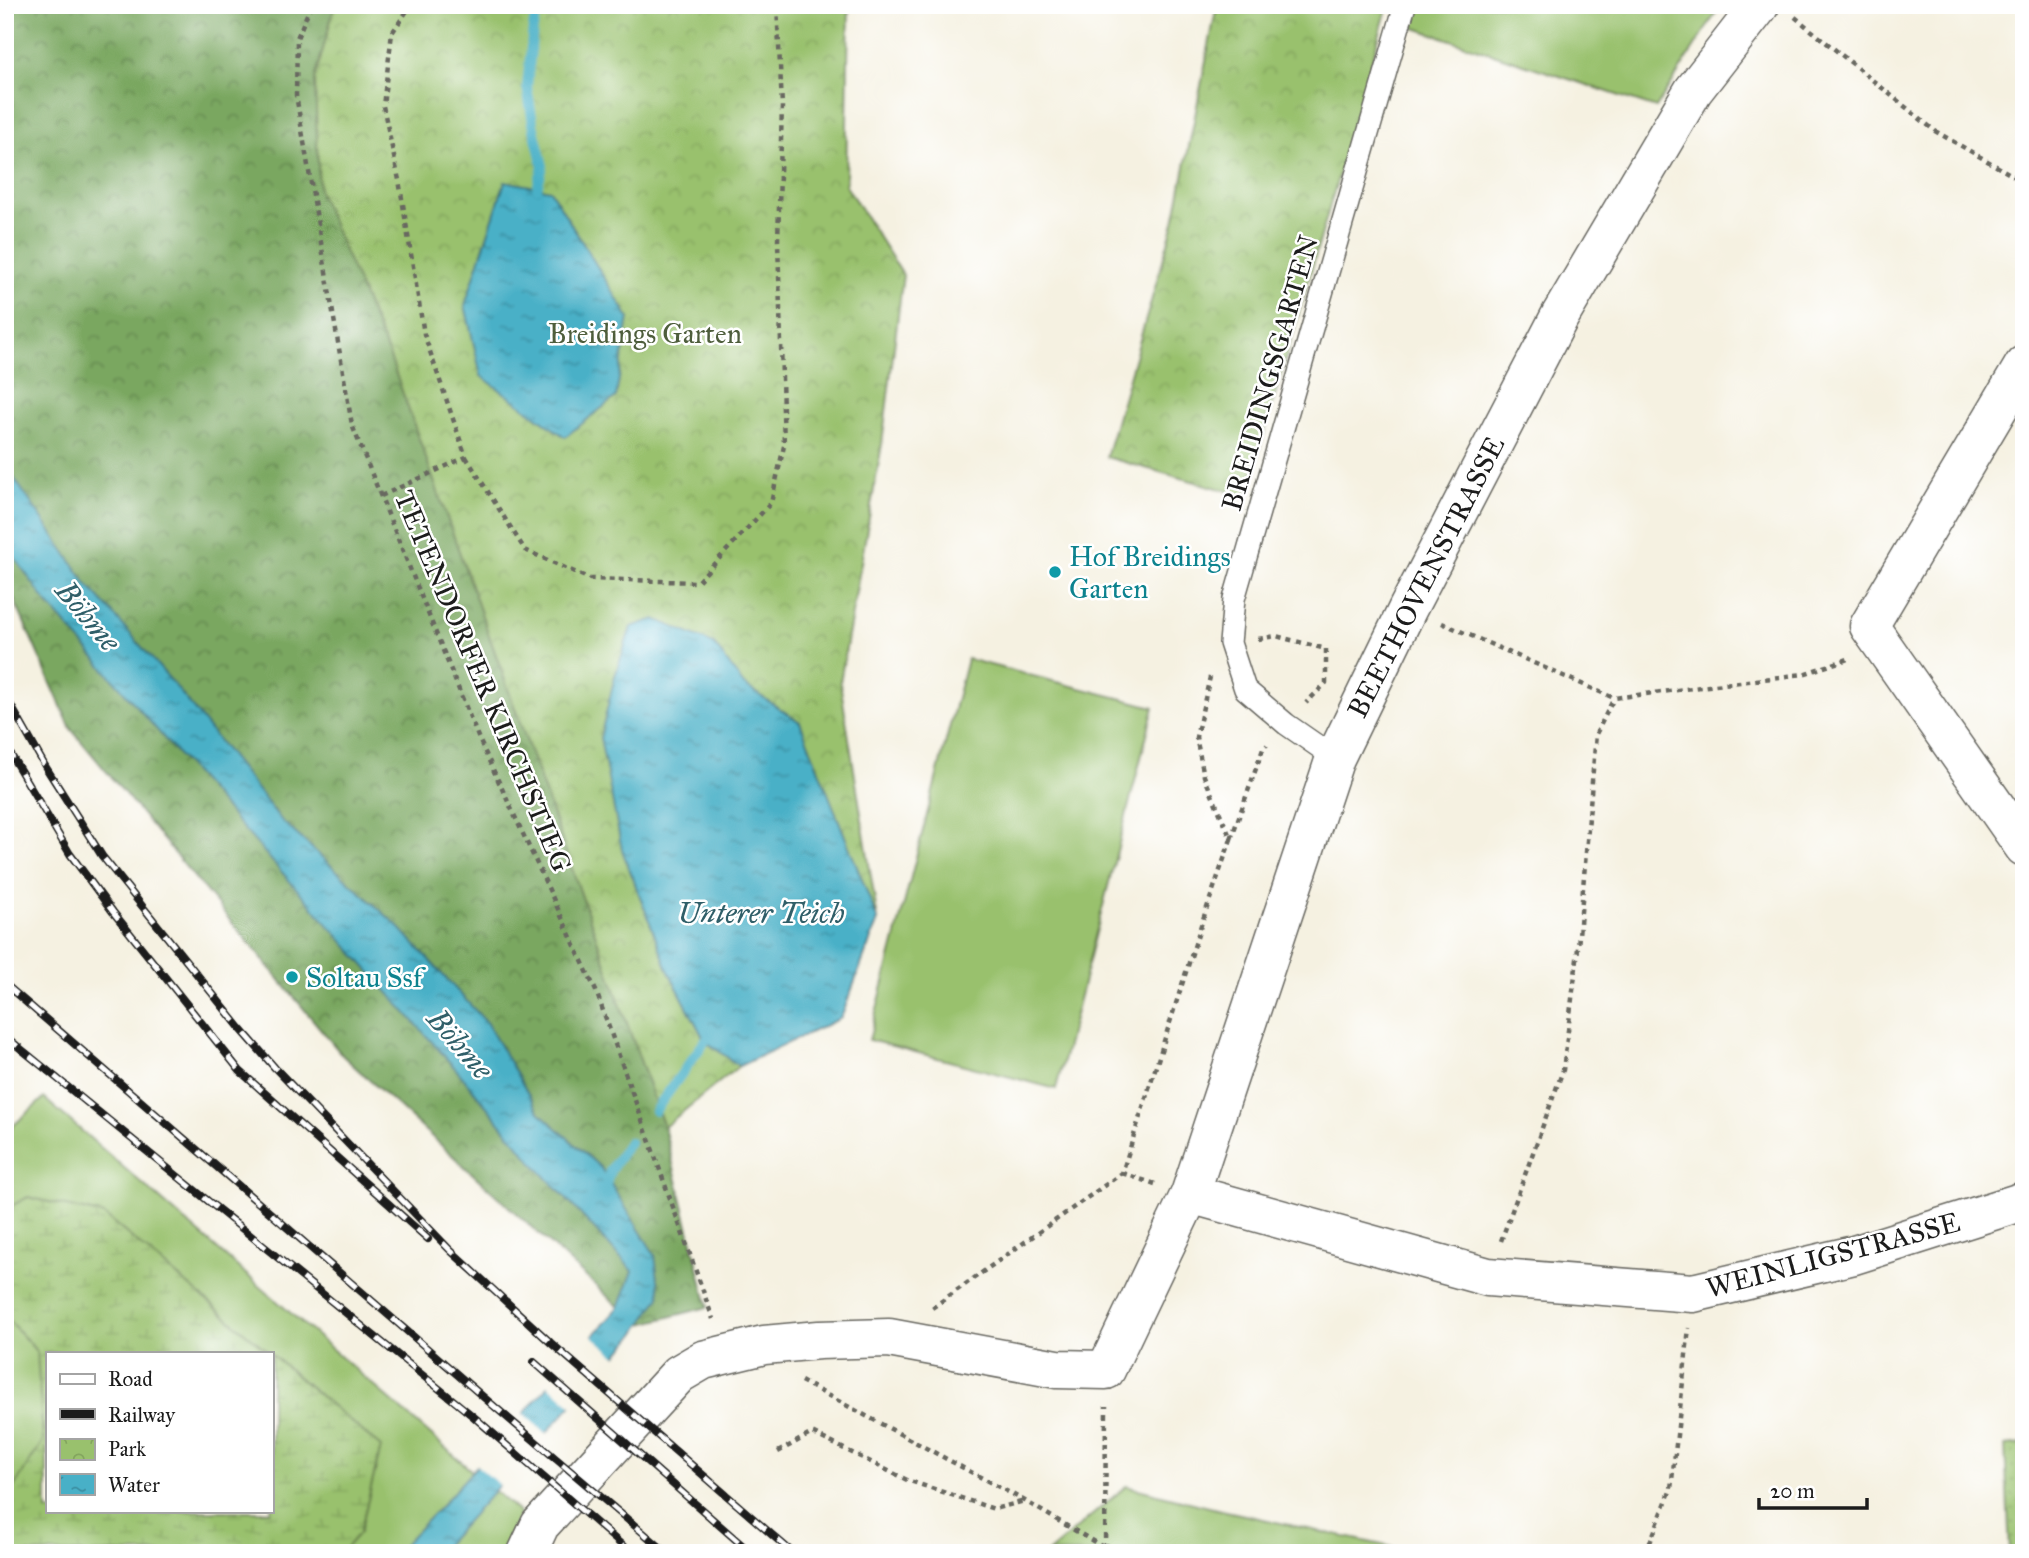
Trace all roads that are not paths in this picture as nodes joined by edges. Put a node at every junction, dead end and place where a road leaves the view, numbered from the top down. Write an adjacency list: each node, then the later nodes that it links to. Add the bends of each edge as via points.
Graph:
1 (1405, 5): 4 (lane, BREIDINGSGARTEN, via 1234,599 1230,643 1245,689)
2 (1776, 9): 4 (street, BEETHOVENSTRASSE, via 1693,91 1560,316)
3 (2024, 365): 5 (street, via 1868,626)
4 (1335, 758): 6 (street, BEETHOVENSTRASSE)
5 (2024, 847)
6 (1189, 1194): 7 (street, WEINLIGSTRASSE, via 1488,1277 1693,1293 1854,1255); 8 (street, BEETHOVENSTRASSE, via 1106,1370 1057,1369 889,1338 764,1345 702,1360 679,1374 540,1525)
7 (2024, 1201)
8 (527, 1553)

